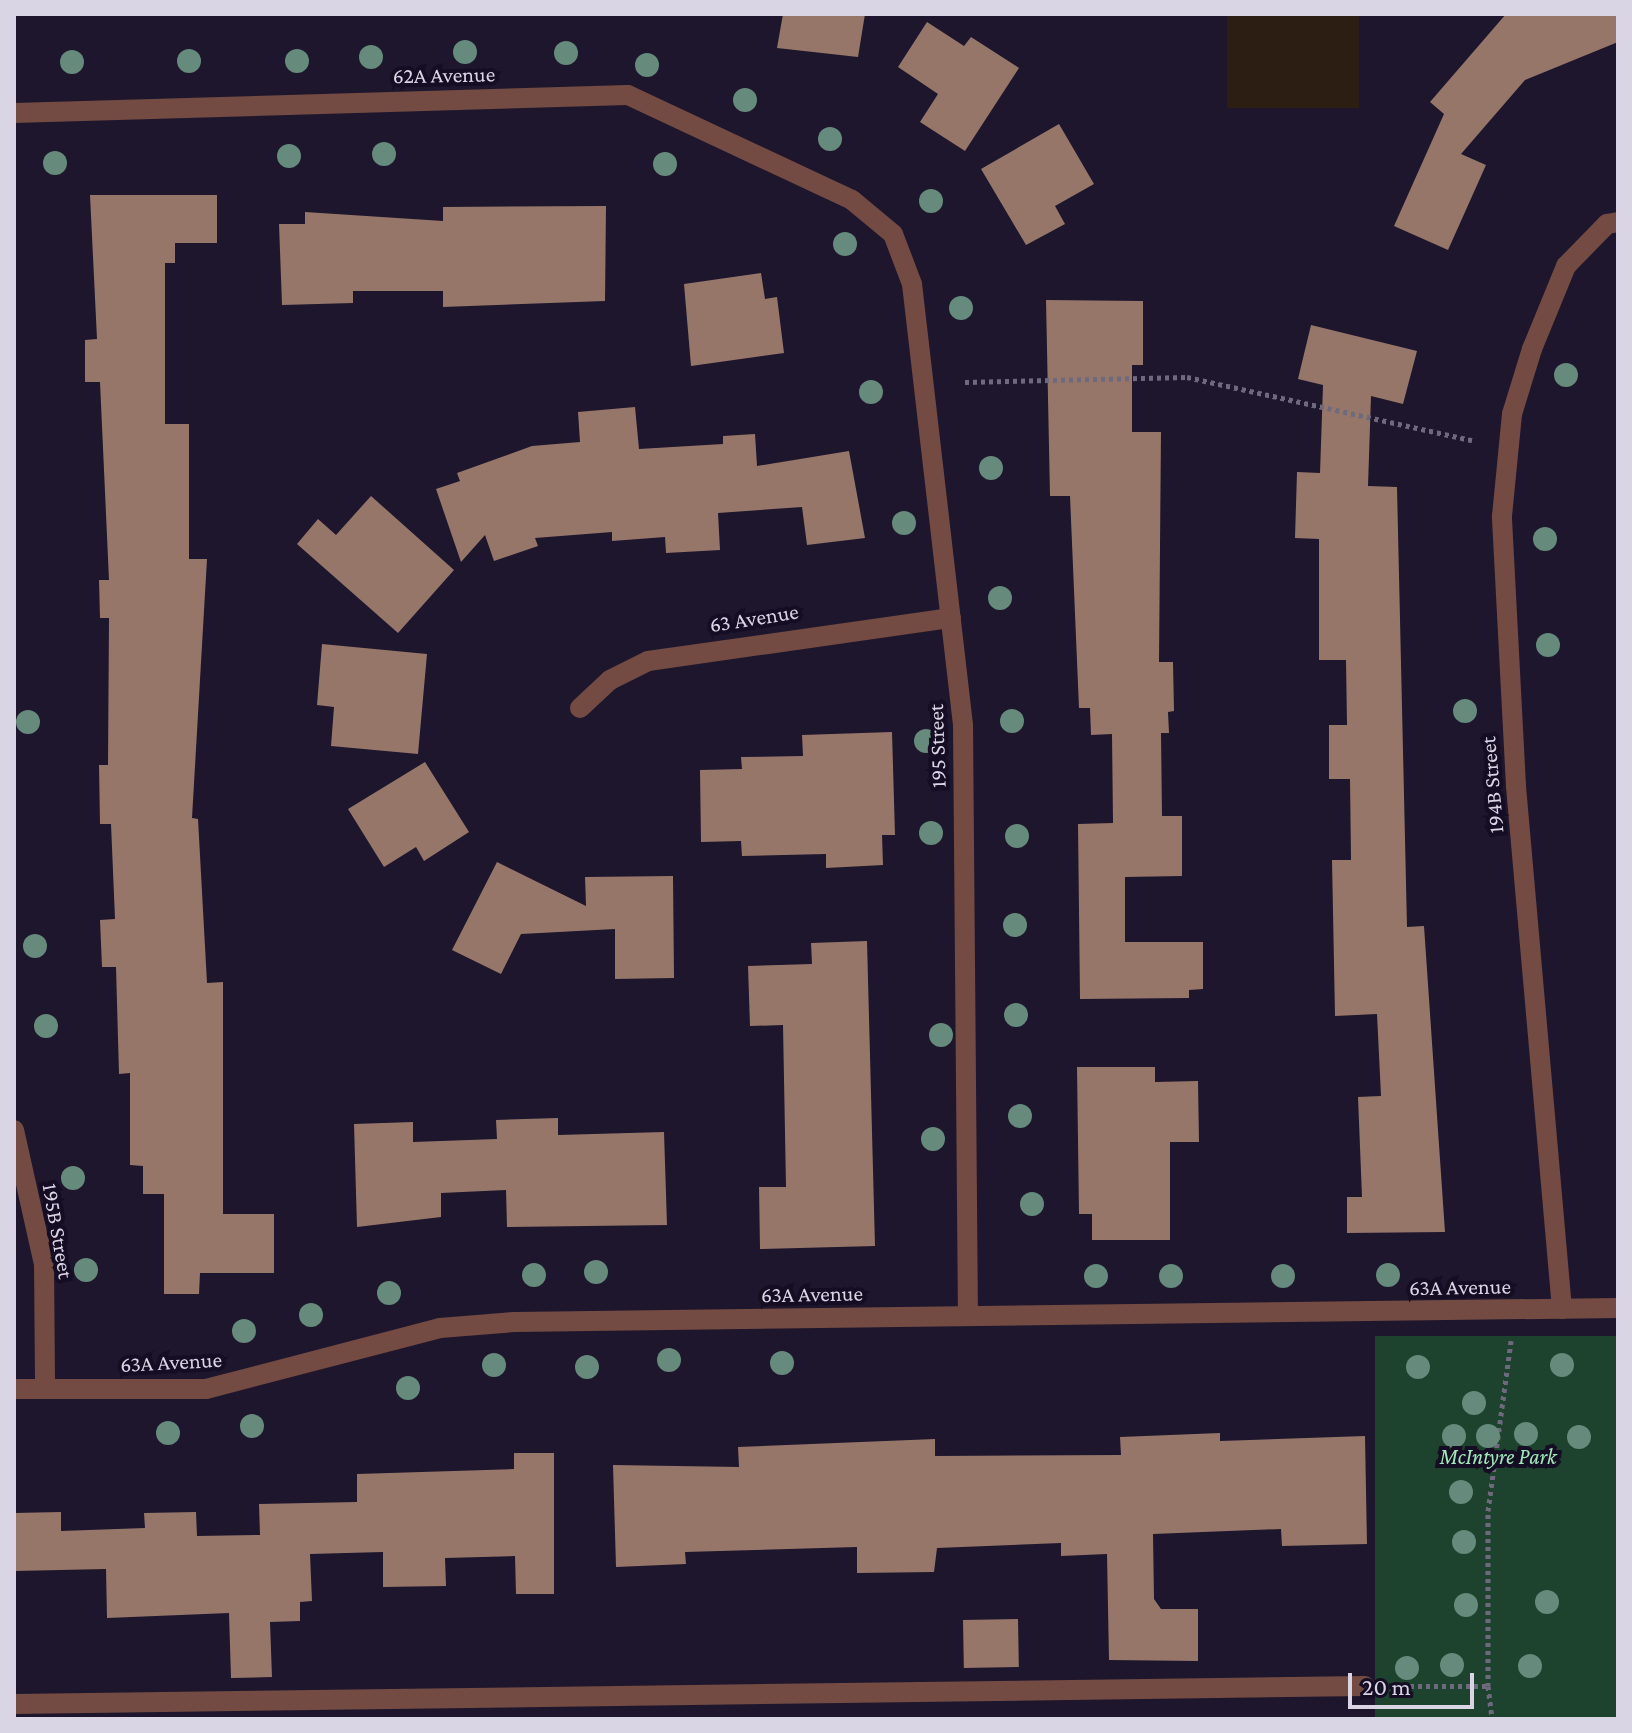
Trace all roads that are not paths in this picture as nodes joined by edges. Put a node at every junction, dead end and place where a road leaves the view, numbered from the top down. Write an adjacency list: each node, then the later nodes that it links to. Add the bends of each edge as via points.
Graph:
1 (14, 113): 2 (street, 62A Avenue, via 628,95)
2 (852, 200): 4 (street, 195 Street, via 893,234 912,284)
3 (1618, 222): 8 (street, 194B Street, via 1607,224 1566,266 1512,414 1502,516 1516,786)
4 (951, 618): 5 (street, 63 Avenue, via 648,661 610,680); 9 (street, 195 Street, via 963,725)
5 (580, 708)
6 (14, 1130): 11 (street, 195B Street, via 44,1264)
7 (1618, 1308): 8 (street, 63A Avenue)
8 (1562, 1309): 9 (street, 63A Avenue)
9 (968, 1316): 11 (street, 63A Avenue, via 514,1322 440,1328 206,1389)
10 (14, 1389): 11 (street, 63A Avenue)
11 (45, 1389)
12 (1365, 1686): 13 (street)
13 (14, 1704)

